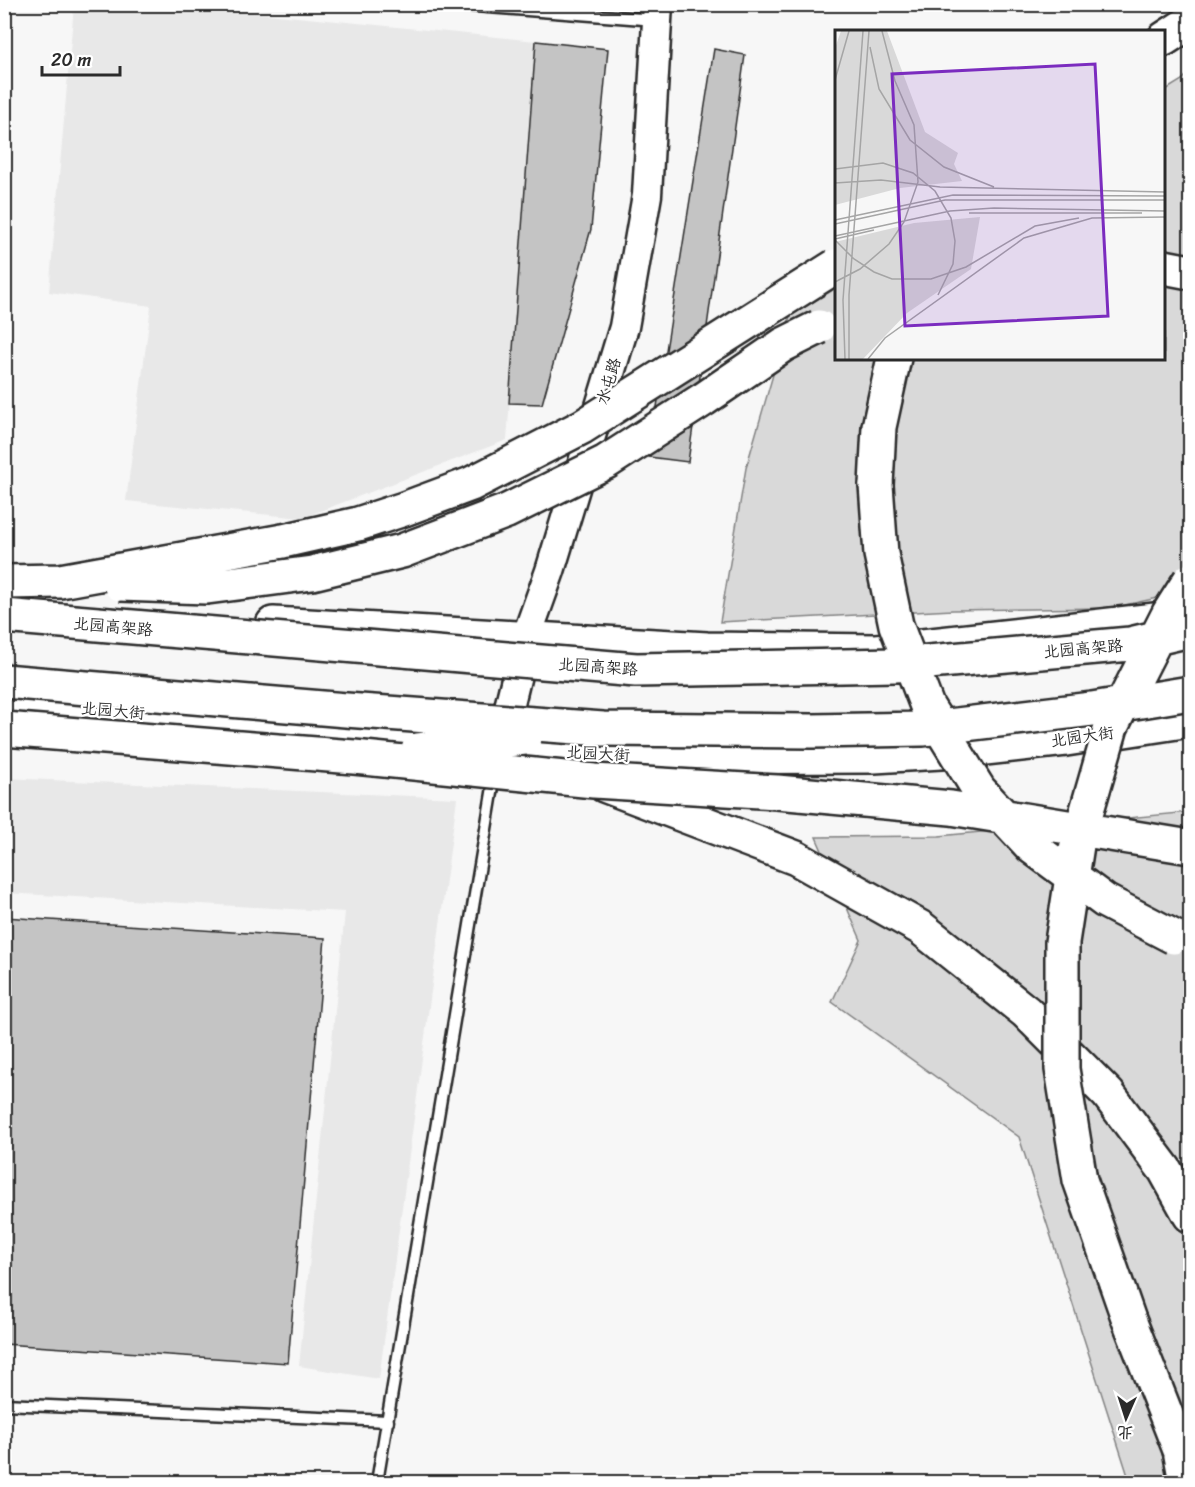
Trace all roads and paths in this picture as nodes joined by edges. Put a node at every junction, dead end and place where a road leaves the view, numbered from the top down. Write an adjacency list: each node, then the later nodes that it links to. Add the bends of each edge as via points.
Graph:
1 (448, 4): 2 (lane)
2 (657, 12): 17 (street, 水屯路, via 647,195 624,327)
3 (1191, 22): 4 (main road)
4 (1165, 38)
5 (835, 267): 11 (main road, bridge, via 582,428 471,484 358,524)
6 (1165, 267): 7 (main road)
7 (1191, 272)
8 (835, 321): 11 (main road, bridge, via 783,345 606,462 507,511 402,551 312,573 207,587)
9 (894, 360): 30 (main road, bridge, via 879,428 876,485 881,554 896,625 927,706 979,790 1032,847 1105,901)
10 (1191, 579): 35 (main road, bridge, via 1169,613 1111,727 1077,845 1062,942 1062,1069 1080,1180 1180,1450)
11 (60, 581): 12 (main road, bridge)
12 (4, 582)
13 (4, 606): 17 (main road)
14 (1191, 612): 17 (main road, via 1155,620 877,651 707,649)
15 (4, 616): 16 (main road, 北园高架路, bridge, via 636,670 895,665 1130,644)
16 (1191, 630)
17 (526, 638): 26 (street, 水屯路)
18 (4, 681): 24 (main road, bridge)
19 (1191, 693): 24 (main road, bridge, via 923,729)
20 (4, 702): 26 (main road, 北园大街)
21 (4, 707): 25 (main road, bridge)
22 (1191, 720): 26 (main road, 北园大街, via 1066,739 874,756 669,757)
23 (4, 729): 25 (main road, bridge)
24 (603, 729): 27 (main road, bridge)
25 (137, 740): 27 (main road, bridge)
26 (500, 747): 33 (lane)
27 (354, 757): 28 (main road, bridge)
28 (594, 781): 29 (main road, bridge, via 951,808); 31 (main road, bridge, via 796,858 921,928 1026,1012 1108,1094 1165,1170)
29 (1191, 847)
30 (1191, 942)
31 (1191, 1215)
32 (4, 1404): 33 (lane)
33 (388, 1421): 34 (lane)
34 (378, 1482)
35 (1186, 1482)

